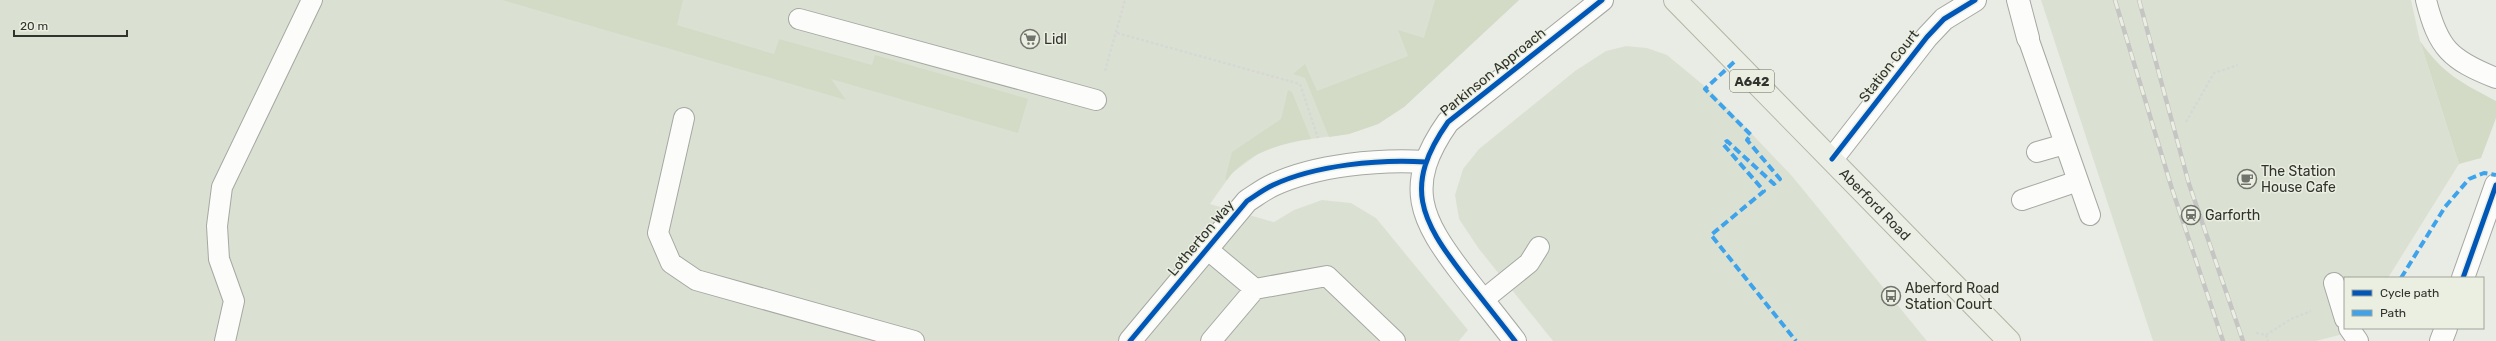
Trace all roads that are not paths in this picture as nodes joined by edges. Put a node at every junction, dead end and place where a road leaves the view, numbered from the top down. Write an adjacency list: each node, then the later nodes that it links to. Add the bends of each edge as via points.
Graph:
1 (312, 0): 29 (lane, via 222,187 217,226 219,258 234,301)
2 (1602, 0): 15 (street, Parkinson Approach, via 1448,122 1432,145)
3 (1675, 0): 14 (main road, Aberford Road / A642)
4 (1975, 0): 14 (street, Station Court, via 1944,19 1927,36)
5 (2018, 0): 8 (street)
6 (2426, 0): 9 (lane, via 2433,29 2448,50 2466,66)
7 (800, 19): 10 (lane)
8 (2028, 38): 12 (lane)
9 (2496, 78)
10 (1096, 100)
11 (684, 118): 30 (lane, via 658,233 671,263 696,280)
12 (2064, 144): 13 (lane); 16 (lane)
13 (2037, 152)
14 (1832, 159): 35 (main road, Aberford Road / A642)
15 (1426, 162): 21 (street, Lotherton Way, via 1397,160 1329,169 1285,180 1247,201); 25 (street, Parkinson Approach, via 1422,198 1429,225 1443,249)
16 (2078, 181): 18 (lane); 19 (lane)
17 (2496, 185): 22 (street)
18 (2022, 200)
19 (2090, 215)
20 (1539, 247): 25 (lane, via 1529,263)
21 (1207, 249): 23 (lane); 31 (street, Lotherton Way)
22 (2463, 277)
23 (1255, 289): 32 (lane); 33 (lane, via 1327,276)
24 (2336, 291): 26 (lane)
25 (1483, 300): 34 (street, Parkinson Approach)
26 (2344, 317)
27 (2350, 329): 36 (lane)
28 (2446, 329): 37 (street)
29 (225, 341)
30 (914, 341)
31 (1130, 341)
32 (1211, 341)
33 (1395, 341)
34 (1515, 341)
35 (2009, 341)
36 (2358, 341)
37 (2441, 341)

